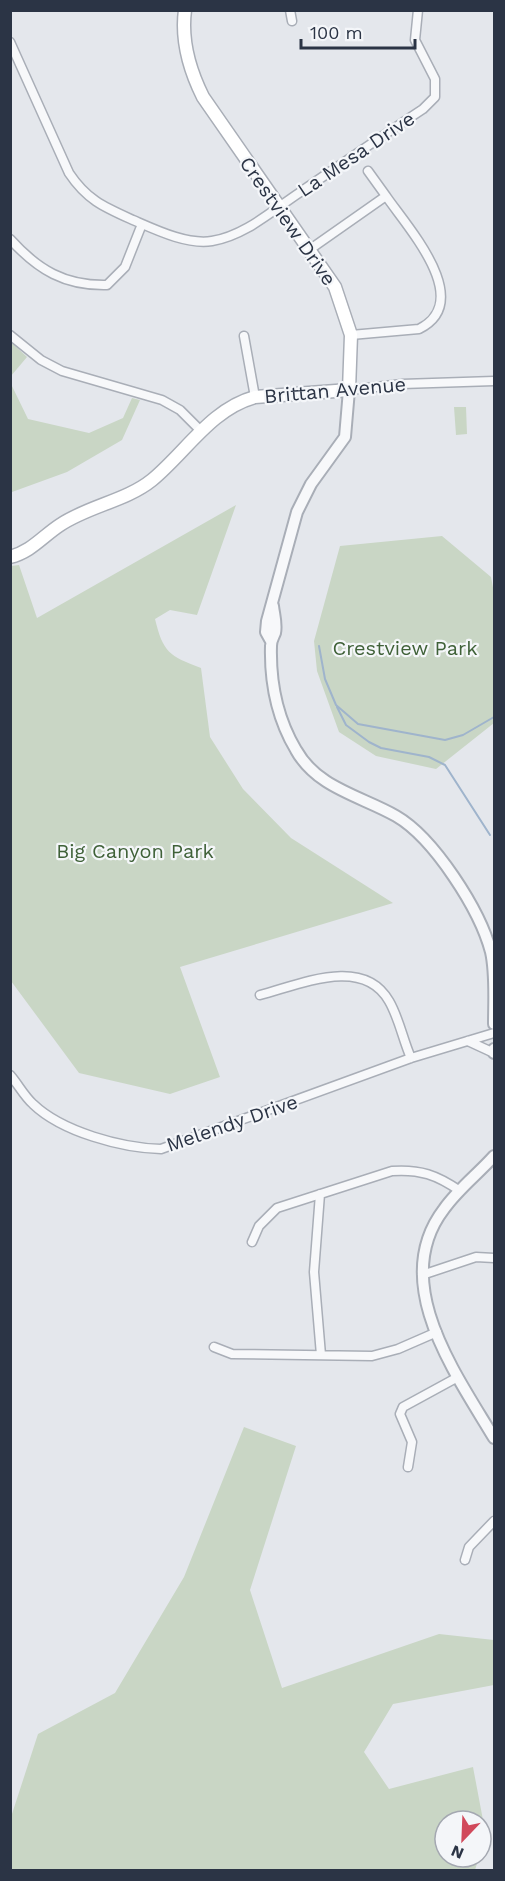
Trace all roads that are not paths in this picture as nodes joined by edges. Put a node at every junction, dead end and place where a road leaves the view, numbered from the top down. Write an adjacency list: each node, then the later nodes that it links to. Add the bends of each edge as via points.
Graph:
1 (184, 10): 8 (main road, Crestview Drive, via 185,35 196,84)
2 (290, 10): 4 (street)
3 (418, 10): 8 (street, La Mesa Drive, via 415,40 435,79 435,97)
4 (292, 21)
5 (10, 42): 9 (street, La Mesa Drive, via 69,173 81,191 99,205)
6 (368, 171): 7 (street)
7 (386, 196): 11 (street); 13 (street, via 435,271 441,291 439,311 434,320 419,330)
8 (277, 207): 9 (street, La Mesa Drive, via 231,236 210,241 190,240); 11 (main road, Crestview Drive)
9 (142, 224): 10 (street, via 125,267 107,285 83,286 54,276 28,259)
10 (10, 239)
11 (309, 250): 13 (main road, Crestview Drive, via 335,288)
12 (10, 335): 18 (street, via 62,371 162,400 180,410)
13 (351, 335): 16 (main road, Crestview Drive)
14 (244, 336): 17 (street)
15 (495, 381): 16 (street, Brittan Avenue, via 413,383)
16 (349, 390): 17 (main road, Brittan Avenue); 20 (street, Crestview Drive, via 345,437 311,484 297,512 266,632 271,641 270,670 280,720 297,752 324,781 398,817 415,831 479,916)
17 (255, 397): 18 (main road, Brittan Avenue, via 236,404)
18 (201, 431): 19 (main road, Brittan Avenue, via 149,482 79,513 31,549)
19 (10, 557)
20 (493, 953): 22 (street, Crestview Drive)
21 (260, 995): 26 (street, via 332,977 369,981 390,1001)
22 (495, 1024)
23 (495, 1034): 24 (street, Melendy Drive)
24 (468, 1041): 25 (street); 26 (street, Melendy Drive)
25 (494, 1052)
26 (411, 1058): 27 (street, Melendy Drive, via 161,1149 137,1148 68,1127 31,1103)
27 (10, 1075)
28 (495, 1156): 29 (street)
29 (460, 1191): 30 (street, via 439,1177 411,1170 392,1171); 33 (street, via 443,1209 429,1234)
30 (320, 1194): 31 (street, via 277,1208 259,1226); 36 (street, via 314,1272)
31 (252, 1242)
32 (495, 1258): 33 (street, via 476,1257)
33 (422, 1275): 34 (street, via 423,1291)
34 (437, 1332): 36 (street, via 398,1350 372,1356); 37 (street)
35 (214, 1347): 36 (street, via 232,1354)
36 (321, 1355)
37 (458, 1377): 38 (street); 39 (street, via 404,1407 400,1414 412,1442)
38 (495, 1438)
39 (408, 1467)
40 (495, 1521): 41 (street, via 469,1547)
41 (465, 1560)

